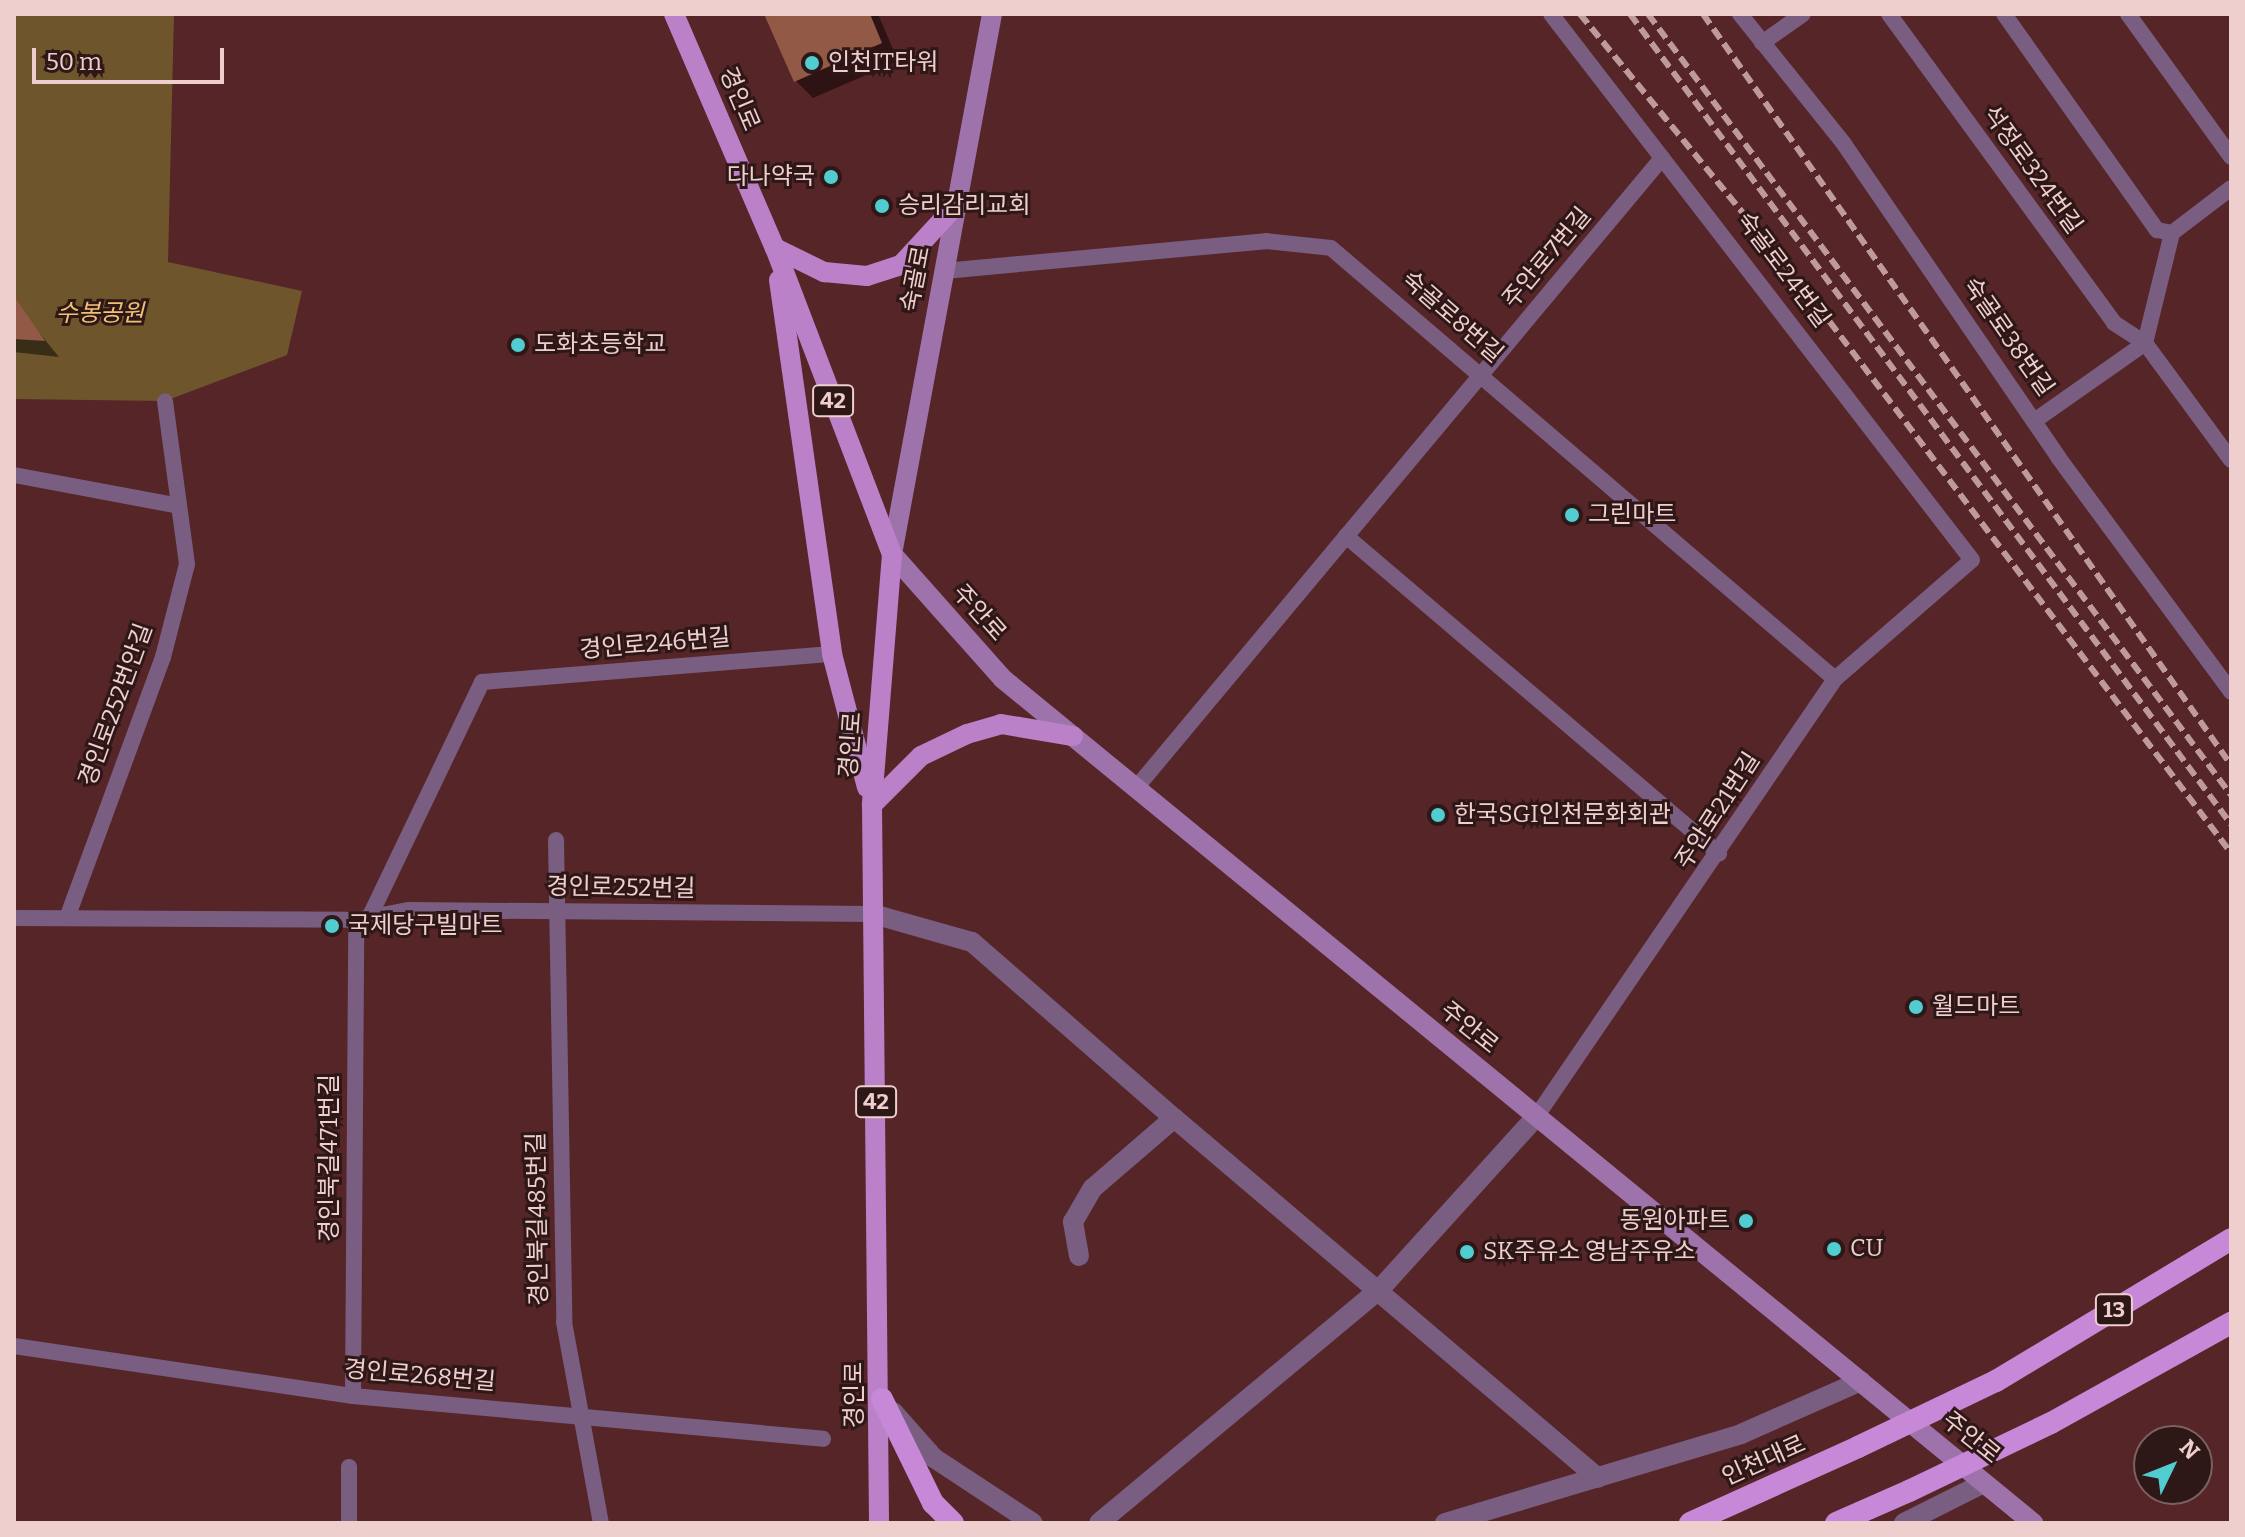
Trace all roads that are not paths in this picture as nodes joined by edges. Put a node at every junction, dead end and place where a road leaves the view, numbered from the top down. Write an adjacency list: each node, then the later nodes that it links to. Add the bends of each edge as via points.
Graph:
1 (674, 14): 15 (main road, 경인로 / 42)
2 (992, 14): 13 (main road, 숙골로)
3 (1551, 14): 11 (lane, 숙골로24번길)
4 (1740, 14): 9 (lane, 숙골로38번길)
5 (1803, 14): 9 (lane)
6 (1889, 14): 17 (lane, 석정로324번길, via 2114,323)
7 (2004, 14): 14 (lane, via 2157,230)
8 (2128, 14): 10 (lane)
9 (1762, 43): 20 (lane, 숙골로38번길, via 1844,144)
10 (2231, 157)
11 (1662, 158): 18 (lane, 주안로7번길); 26 (lane, 숙골로24번길)
12 (2231, 188): 14 (lane)
13 (957, 204): 15 (main road, via 901,265 867,276 824,272); 16 (main road, 숙골로)
14 (2172, 233): 17 (lane)
15 (775, 248): 25 (main road, 경인로 / 42); 27 (main road)
16 (944, 271): 18 (lane, 숙골로8번길, via 1304,241 1351,260); 25 (main road, 숙골로)
17 (2145, 343): 20 (lane); 21 (lane, 석정로324번길)
18 (1481, 375): 24 (lane, 주안로7번길); 28 (lane, 숙골로8번길)
19 (165, 401): 23 (lane, 경인로252번안길)
20 (2037, 419): 29 (lane, 숙골로38번길)
21 (2231, 460)
22 (14, 475): 23 (lane)
23 (179, 506): 38 (lane, 경인로252번안길, via 187,564 163,657)
24 (1346, 536): 31 (lane, 주안로7번길); 34 (lane)
25 (892, 554): 30 (main road, 주안로, via 1003,679); 32 (main road, 경인로 / 42)
26 (1972, 560): 28 (lane, 주안로21번길)
27 (832, 654): 32 (main road); 39 (lane, 경인로246번길, via 482,682)
28 (1835, 679): 34 (lane, 주안로21번길)
29 (2231, 692)
30 (1073, 736): 31 (main road, 주안로); 32 (main road, via 1001,724 967,734 921,756)
31 (1136, 788): 40 (main road, 주안로)
32 (872, 805): 36 (main road, 경인로 / 42)
33 (556, 840): 35 (lane, 경인북길485번길)
34 (1719, 854): 40 (lane, 주안로21번길)
35 (557, 911): 36 (lane, 경인로252번길); 39 (lane, 경인로252번길, via 409,910); 50 (lane, 경인북길485번길, via 564,1322)
36 (873, 914): 41 (street, via 972,942); 49 (main road, 경인로 / 42)
37 (14, 918): 38 (lane, 경인로252번길)
38 (67, 918): 39 (lane, 경인로252번길)
39 (363, 919): 48 (lane, 경인북길471번길)
40 (1536, 1117): 44 (street); 47 (main road, 주안로)
41 (1174, 1118): 43 (street, via 1093,1188 1073,1222); 44 (street)
42 (2231, 1239): 62 (highway, 인천대로 / 13, bridge, via 1996,1381)
43 (1079, 1256)
44 (1380, 1289): 53 (street); 60 (street)
45 (2231, 1323): 63 (highway, bridge, via 2051,1423)
46 (14, 1346): 48 (lane, 경인로268번길)
47 (1861, 1381): 53 (street, via 1741,1434); 54 (main road, 주안로)
48 (353, 1396): 50 (lane, 경인로268번길)
49 (882, 1399): 57 (main road, 경인로 / 42); 58 (highway, via 933,1503); 59 (street, via 934,1458)
50 (580, 1413): 51 (lane, 경인로268번길); 56 (lane, 경인북길485번길)
51 (823, 1439)
52 (349, 1467): 55 (lane)
53 (1598, 1478): 61 (street)
54 (1984, 1483): 64 (street); 65 (main road, 주안로)
55 (349, 1523)
56 (601, 1523)
57 (879, 1523)
58 (953, 1523)
59 (1033, 1523)
60 (1099, 1523)
61 (1445, 1523)
62 (1690, 1523)
63 (1836, 1523)
64 (1904, 1523)
65 (2033, 1523)

